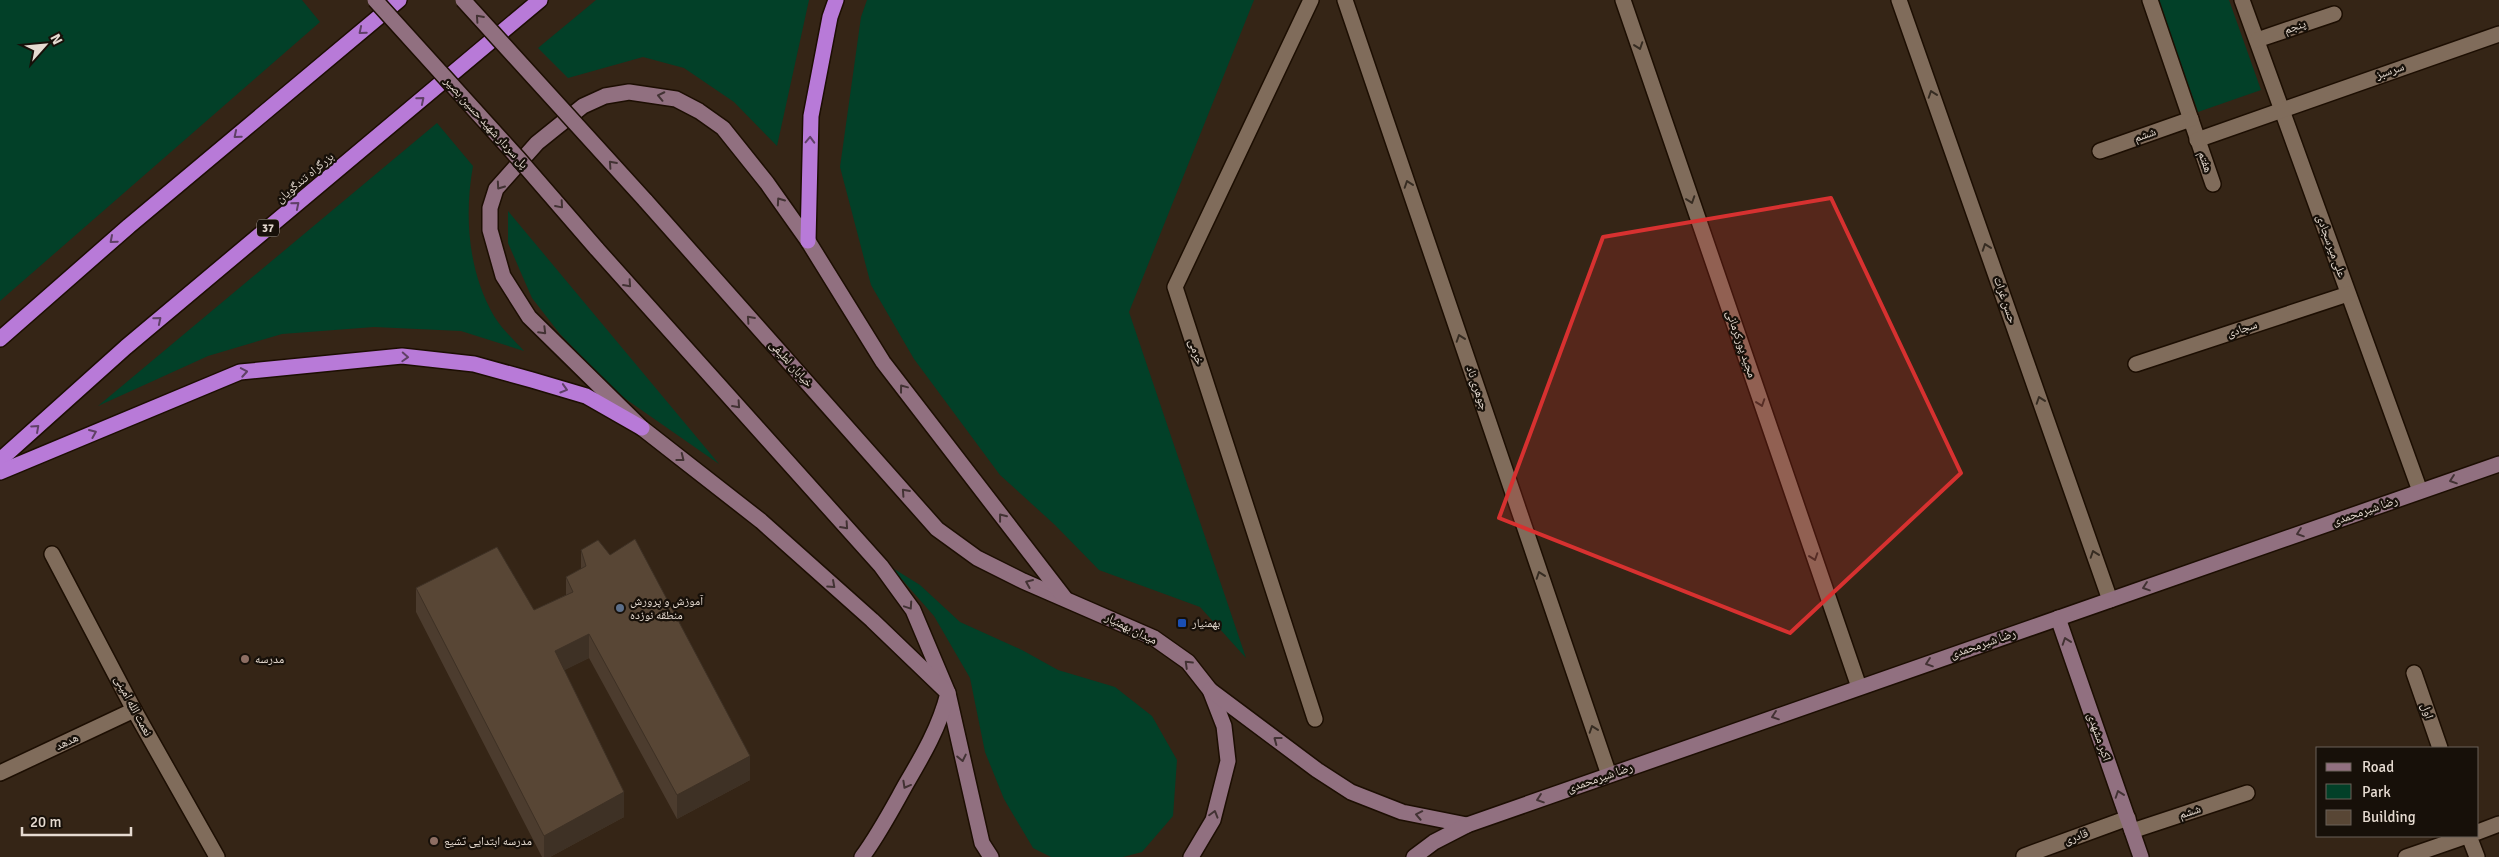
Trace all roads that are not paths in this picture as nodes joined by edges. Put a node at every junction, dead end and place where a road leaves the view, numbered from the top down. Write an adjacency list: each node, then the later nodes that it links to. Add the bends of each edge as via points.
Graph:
1 (375, 0): 37 (street, پل سردار شهید حسین بصیر, one-way to 37, bridge, via 881,566 913,610)
2 (399, 0): 22 (highway, one-way to 22, via 129,226)
3 (463, 0): 29 (street, خیابان لطیفی, one-way to 3, bridge)
4 (540, 0): 25 (highway, بزرگراه تندگویان / 37, one-way to 4, via 126,347)
5 (836, 0): 20 (highway, one-way to 5, via 811,116)
6 (1311, 0): 39 (street, خرمی, via 1175,287)
7 (1345, 0): 42 (street, جوهری ناد, one-way to 7)
8 (1623, 0): 35 (street, مجید پورکرمانی, one-way to 35)
9 (1900, 0): 32 (street, حسن غرات, one-way to 9)
10 (2150, 0): 16 (street, هفتم)
11 (2242, 0): 14 (street, علی میرسجادی)
12 (2334, 14): 14 (street, پنجم)
13 (2499, 34): 15 (street, سرسبز)
14 (2256, 40): 15 (street, علی میرسجادی)
15 (2281, 109): 17 (street, سرسبز); 21 (street, علی میرسجادی)
16 (2191, 119): 17 (street, هفتم); 18 (street, ششم)
17 (2198, 140): 19 (street, هفتم)
18 (2100, 150)
19 (2212, 184)
20 (808, 241): 24 (street, one-way to 24, via 723,128 699,111 676,100 652,94 629,92 605,96 583,106 537,143 496,189 490,208 490,230 503,276 529,317); 31 (street, one-way to 20, via 883,362)
21 (2348, 294): 23 (street, سجادی); 28 (street, علی میرسجادی)
22 (0, 339)
23 (2136, 364)
24 (642, 428): 27 (highway, one-way to 24, via 240,372 402,356 474,364 586,396); 37 (street, one-way to 37, via 761,521)
25 (0, 460)
26 (2499, 464): 28 (street, رضا شیرمحمدی, one-way to 28)
27 (0, 472)
28 (2420, 491): 32 (street, رضا شیرمحمدی, one-way to 32)
29 (937, 529): 31 (street, میدان بهمنیار, one-way to 29, via 977,558)
30 (52, 554): 38 (street, نعمت الله امینی)
31 (1064, 597): 36 (street, میدان بهمنیار, one-way to 31, via 1188,662 1154,638)
32 (2110, 600): 33 (street, رضا شیرمحمدی)
33 (2058, 618): 35 (street, رضا شیرمحمدی, one-way to 35); 46 (street, اکبر مشهدی, one-way to 33)
34 (2414, 673): 40 (street, اول)
35 (1859, 687): 42 (street, رضا شیرمحمدی, one-way to 42)
36 (1210, 690): 45 (street, one-way to 36, via 1402,812 1351,792); 54 (street, میدان بهمنیار, one-way to 36, via 1213,820 1228,761 1224,726)
37 (948, 693): 52 (street, one-way to 52, via 942,716 914,770); 53 (street, one-way to 53, via 982,843)
38 (134, 710): 41 (street, هدهد); 51 (street, نعمت الله امینی)
39 (1316, 719)
40 (2440, 747)
41 (0, 774)
42 (1609, 775): 45 (street, رضا شیرمحمدی, one-way to 45)
43 (2247, 793): 46 (street, ششم)
44 (2499, 824): 47 (street)
45 (1466, 825): 55 (street, رضا شیرمحمدی)
46 (2130, 825): 50 (street, قادری); 56 (street, اکبر مشهدی)
47 (2479, 832)
48 (2465, 837): 57 (street)
49 (2468, 837): 58 (street)
50 (2024, 856)
51 (217, 857)
52 (862, 857)
53 (992, 857)
54 (1191, 857)
55 (1414, 857)
56 (2141, 857)
57 (2406, 857)
58 (2476, 857)

